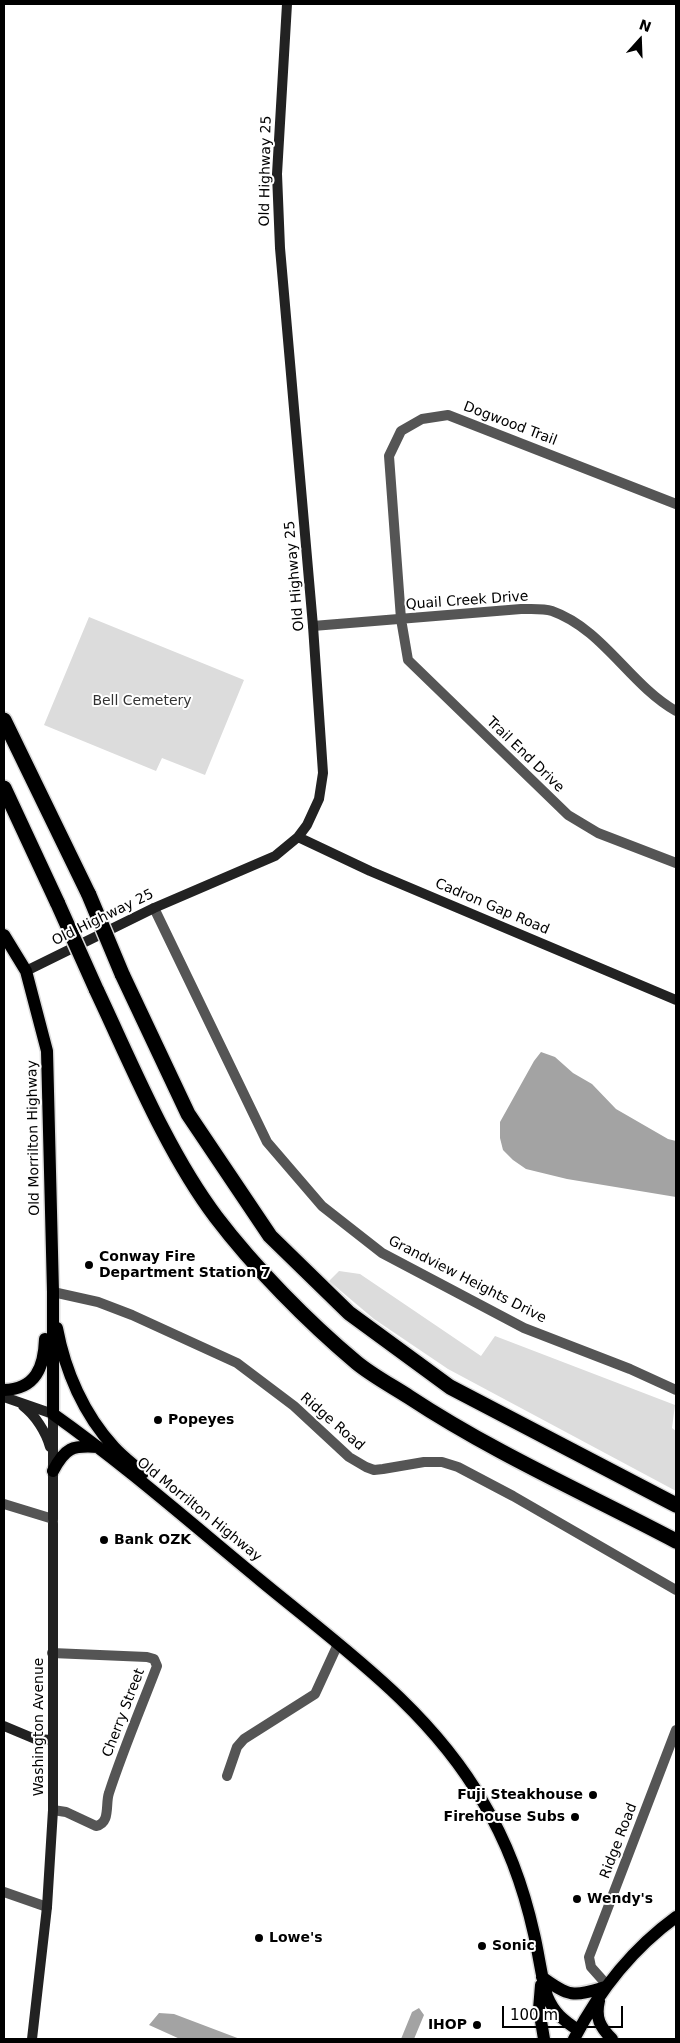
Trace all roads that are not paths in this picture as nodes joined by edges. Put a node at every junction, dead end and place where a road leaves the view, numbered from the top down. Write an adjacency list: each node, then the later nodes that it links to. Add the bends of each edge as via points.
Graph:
1 (287, 4): 4 (street, Old Highway 25, via 277,174)
2 (676, 504): 3 (street, Dogwood Trail, via 448,414 422,419 401,431 389,456)
3 (401, 619): 4 (street, Quail Creek Drive); 5 (street, Quail Creek Drive, via 521,609 550,610 588,632 642,686); 9 (street, Trail End Drive, via 408,660 568,816 598,833)
4 (313, 626): 8 (street, Old Highway 25, via 323,773 319,799)
5 (676, 711)
6 (4, 720): 24 (highway, bridge, via 194,1122 270,1236 349,1313 450,1387)
7 (4, 788): 25 (highway, bridge, via 151,1106 184,1168 216,1217 299,1310 359,1364 438,1416 530,1468)
8 (298, 836): 10 (street, Old Highway 25, via 275,856); 13 (street, Cadron Gap Road, via 370,871)
9 (676, 863)
10 (154, 908): 12 (street, Old Highway 25); 16 (street, Grandview Heights Drive, via 267,1142 322,1206 382,1253 524,1328)
11 (4, 936): 12 (main road, Old Morrilton Highway)
12 (26, 971): 14 (main road, Old Morrilton Highway, via 46,1051)
13 (676, 1000)
14 (53, 1292): 15 (main road, via 44,1353 35,1377 28,1384); 19 (main road, Old Morrilton Highway); 27 (main road, via 57,1330 72,1381 92,1421 114,1448); 30 (street, Ridge Road, via 98,1302 132,1315 237,1363 294,1406 349,1457 366,1467 383,1469 442,1462 458,1467)
15 (4, 1390)
16 (676, 1390)
17 (4, 1398): 18 (street)
18 (18, 1402): 19 (street); 21 (street, via 30,1411 39,1425)
19 (53, 1414): 20 (main road, Old Morrilton Highway); 21 (street, Washington Avenue)
20 (98, 1446): 22 (main road, via 72,1447 61,1456); 27 (main road, Old Morrilton Highway)
21 (52, 1455): 22 (street, Washington Avenue)
22 (53, 1471): 26 (street, Washington Avenue)
23 (4, 1504): 26 (street)
24 (676, 1505)
25 (626, 1514): 28 (highway); 29 (highway)
26 (53, 1521): 32 (street, Washington Avenue)
27 (201, 1531): 31 (main road, Old Morrilton Highway)
28 (676, 1541)
29 (676, 1545)
30 (676, 1590)
31 (338, 1644): 36 (street, via 315,1694 244,1739 237,1747); 41 (main road, Old Morrilton Highway, via 423,1720 455,1758 483,1801 498,1828 527,1907)
32 (52, 1653): 35 (street, Washington Avenue); 37 (street, Cherry Street, via 147,1657 154,1659 156,1666 108,1795 104,1820 96,1826 66,1812)
33 (4, 1726): 35 (street, via 34,1739)
34 (676, 1730): 42 (street, Ridge Road, via 589,1957 591,1967)
35 (53, 1740): 37 (street, Washington Avenue)
36 (226, 1776)
37 (53, 1810): 39 (street, Washington Avenue)
38 (4, 1892): 39 (street)
39 (47, 1907): 44 (street, Washington Avenue)
40 (676, 1917): 42 (main road, via 645,1942)
41 (542, 1977): 42 (main road, via 564,1992 574,1994); 43 (main road, Old Morrilton Highway, via 553,2009); 45 (main road, via 539,2009)
42 (606, 1986): 43 (main road); 46 (main road, via 598,2005 597,2020)
43 (576, 2035)
44 (32, 2039)
45 (544, 2039)
46 (612, 2039)

